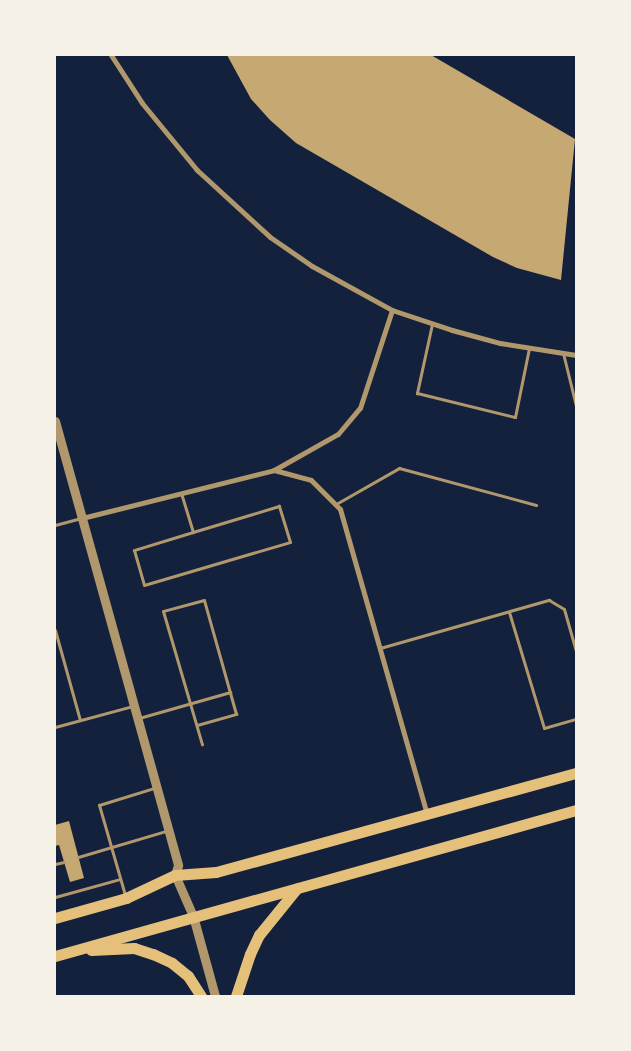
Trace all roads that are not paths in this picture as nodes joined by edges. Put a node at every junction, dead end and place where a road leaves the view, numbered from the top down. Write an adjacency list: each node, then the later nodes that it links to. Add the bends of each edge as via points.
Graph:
1 (111, 55): 2 (street, via 142,103 170,138 197,170 242,213 312,266)
2 (392, 310): 3 (street); 9 (street, via 360,408 338,434)
3 (432, 323): 4 (street); 4 (lane, via 417,393 515,417)
4 (529, 348): 5 (street)
5 (563, 353): 6 (street); 7 (lane)
6 (576, 355)
7 (576, 406)
8 (55, 421): 13 (street)
9 (274, 470): 10 (street); 11 (street, via 311,480)
10 (181, 493): 13 (street); 15 (lane)
11 (336, 504): 12 (lane, via 398,468); 18 (street)
12 (536, 505)
13 (82, 518): 14 (lane); 22 (street)
14 (55, 525)
15 (192, 532): 15 (lane, via 134,550 144,584 290,542 279,506)
16 (509, 612): 18 (lane); 19 (lane, via 549,600 564,609); 24 (lane, via 544,728)
17 (55, 630): 25 (lane)
18 (380, 648): 32 (street)
19 (576, 650)
20 (230, 692): 21 (lane); 21 (lane, via 204,600 163,611); 26 (lane, via 236,714)
21 (191, 703): 23 (lane); 26 (lane)
22 (134, 706): 23 (street); 25 (lane)
23 (138, 718): 30 (street)
24 (576, 719)
25 (80, 720): 27 (lane)
26 (197, 725): 28 (lane)
27 (55, 727)
28 (202, 744)
29 (576, 773): 32 (main road)
30 (157, 787): 33 (street); 34 (lane, via 99,805)
31 (576, 810): 40 (main road)
32 (427, 815): 38 (main road, via 216,872)
33 (169, 830): 34 (lane); 38 (street, via 178,865)
34 (111, 847): 35 (lane); 39 (lane)
35 (78, 857)
36 (64, 862): 37 (lane)
37 (55, 864)
38 (175, 875): 42 (main road); 43 (street)
39 (120, 879): 41 (lane); 42 (lane)
40 (297, 887): 43 (main road); 49 (main road, via 259,935)
41 (55, 897)
42 (126, 898): 44 (main road)
43 (193, 916): 45 (main road); 48 (street)
44 (55, 918)
45 (72, 951): 46 (main road); 47 (main road, via 134,948 153,954 188,976)
46 (55, 956)
47 (201, 996)
48 (215, 996)
49 (236, 996)

